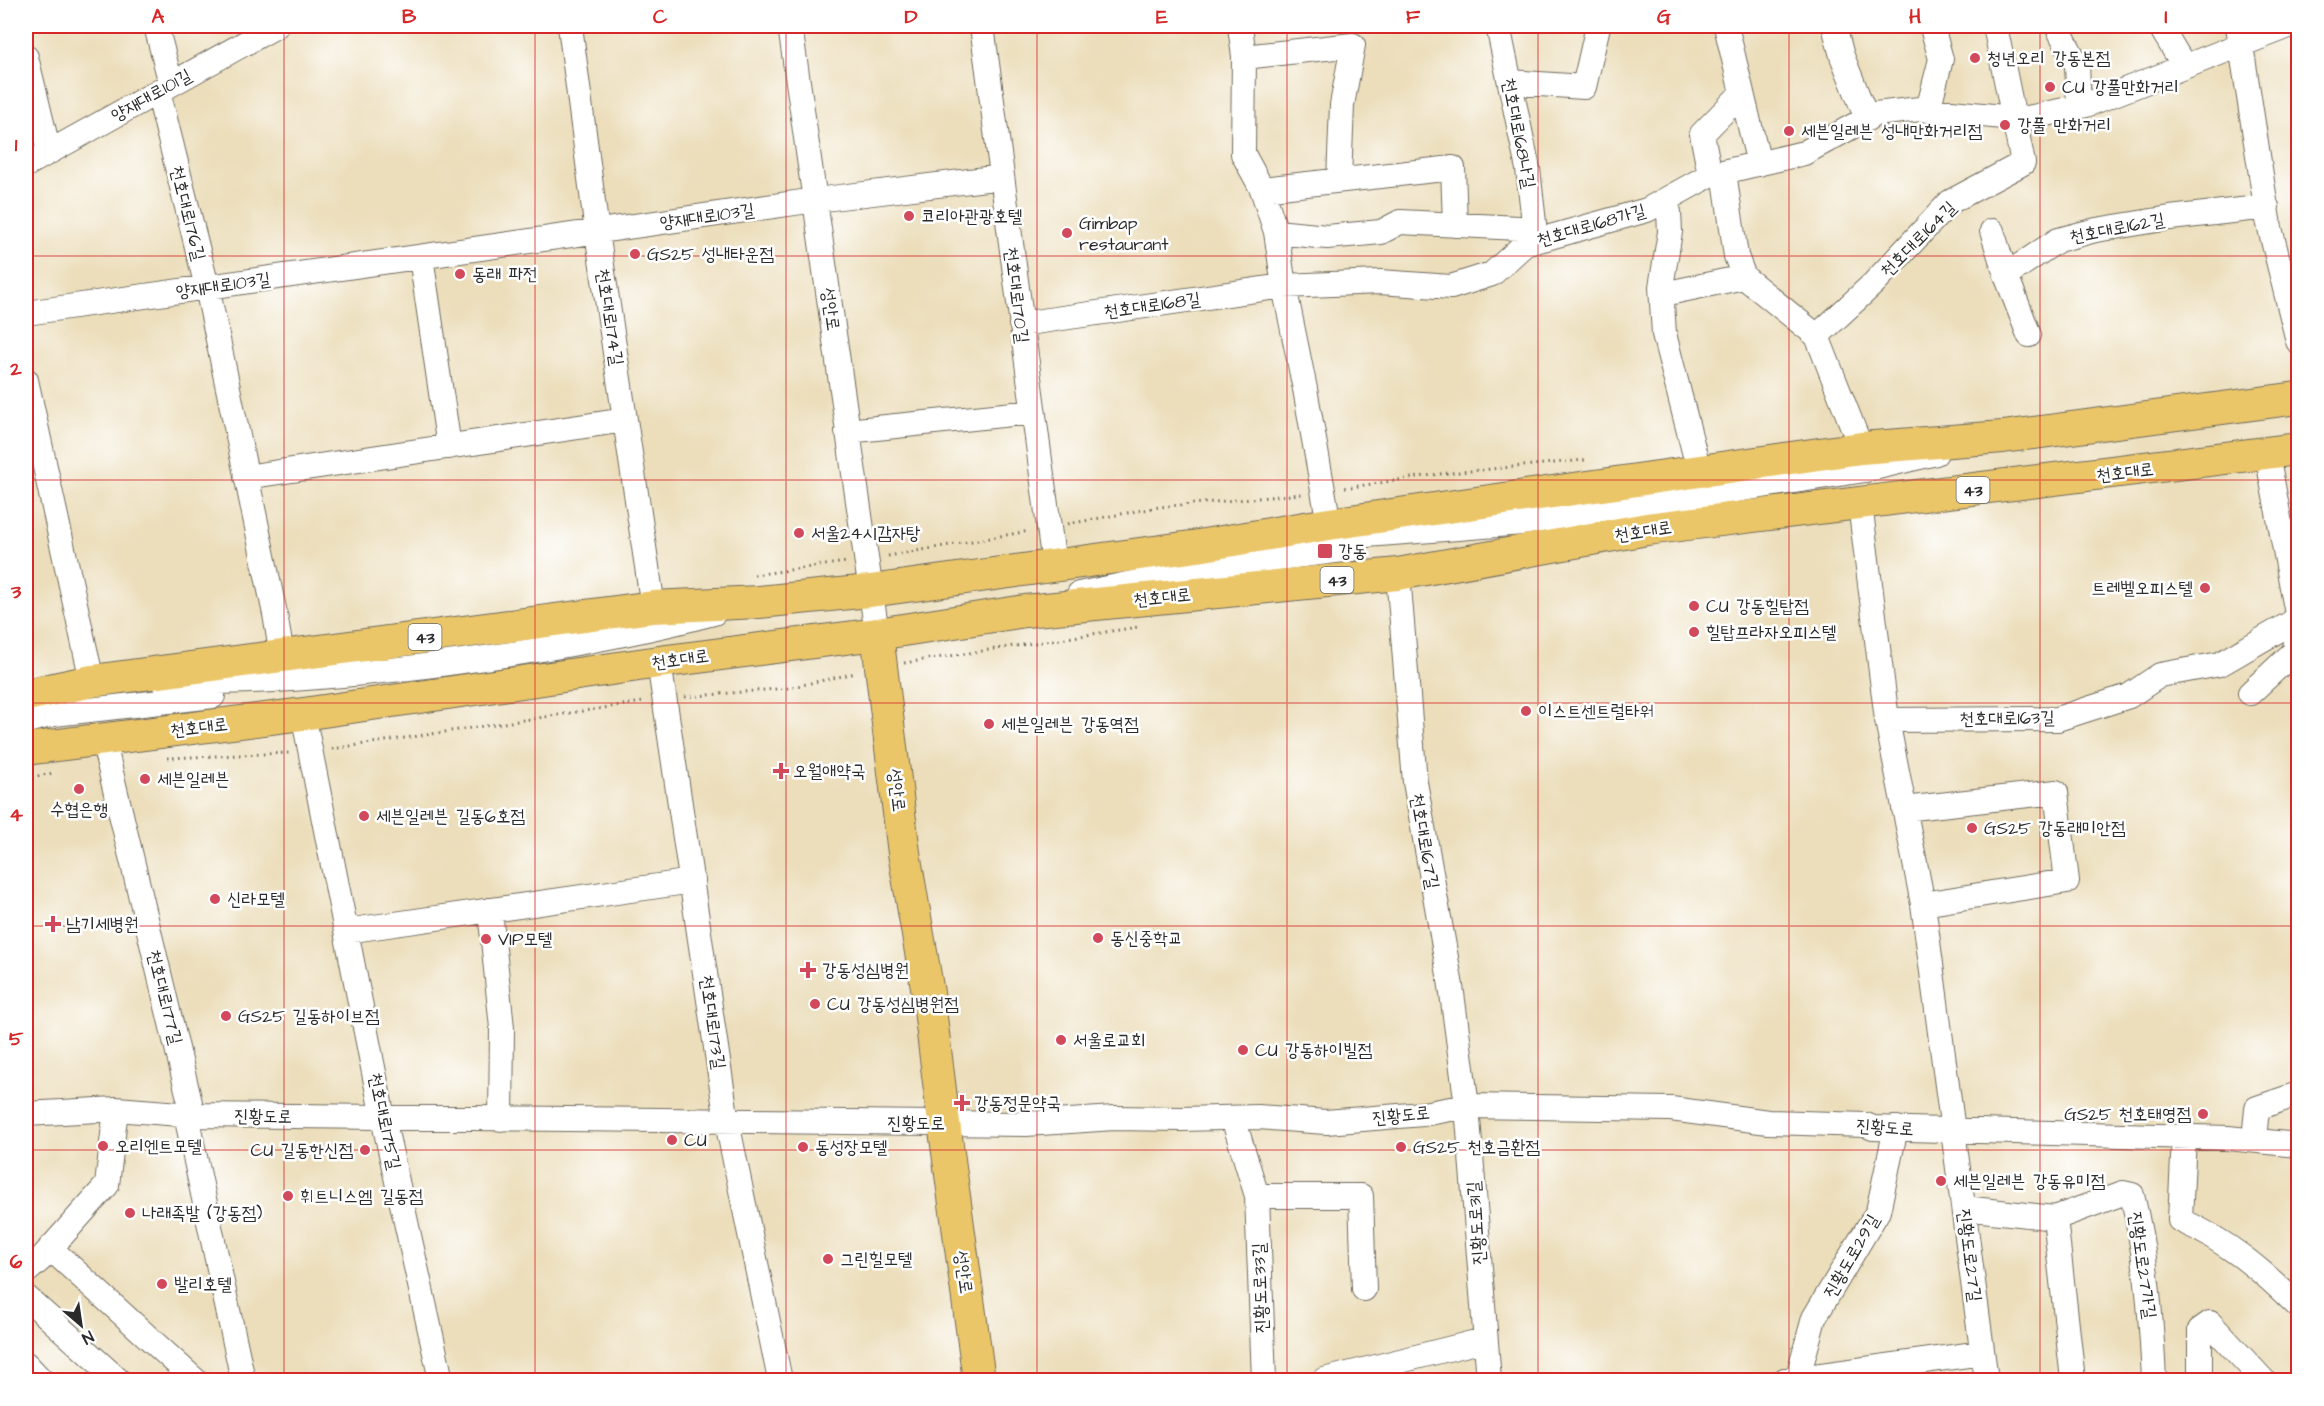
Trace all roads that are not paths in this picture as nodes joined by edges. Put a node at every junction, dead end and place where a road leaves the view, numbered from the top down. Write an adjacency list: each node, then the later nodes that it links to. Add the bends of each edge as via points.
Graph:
1 (156, 26): 21 (street, 천호대로176길)
2 (276, 26): 21 (street, 양재대로101길)
3 (570, 26): 39 (street, 천호대로174길)
4 (790, 26): 34 (street, 성안로)
5 (982, 26): 31 (street, 천호대로170길)
6 (1240, 26): 18 (street)
7 (1498, 26): 20 (street, 천호대로168나길)
8 (1598, 26): 20 (street, via 1584,87)
9 (1726, 26): 22 (street)
10 (1834, 26): 26 (street)
11 (1933, 26): 24 (street, via 1941,58)
12 (1995, 26): 25 (street)
13 (2057, 26): 23 (street, via 2077,65)
14 (2160, 26): 19 (street)
15 (2289, 26): 16 (street, 천호대로168가길)
16 (2240, 34): 19 (street, 천호대로168가길); 36 (street)
17 (26, 57): 27 (street)
18 (1244, 57): 32 (street, via 1353,45 1342,105); 33 (street, via 1243,154)
19 (2184, 66): 23 (street, 천호대로168가길)
20 (1510, 82): 41 (street, 천호대로168나길, via 1528,169)
21 (165, 88): 27 (street, 양재대로101길); 46 (street, 천호대로176길)
22 (1742, 93): 28 (street); 30 (street, via 1702,134)
23 (2079, 106): 25 (street, 천호대로168가길)
24 (1928, 110): 25 (street, 천호대로168가길); 26 (street, 천호대로168가길, via 1875,114)
25 (2015, 118): 51 (street, 천호대로164길, via 2023,163 1950,202 1874,283)
26 (1867, 119): 28 (street, 천호대로168가길, via 1804,153)
27 (49, 152): 29 (street, 양재대로101길)
28 (1759, 164): 30 (street, 천호대로168가길)
29 (26, 165)
30 (1717, 174): 35 (street, 천호대로168가길); 44 (street)
31 (1002, 177): 34 (street); 49 (street, 천호대로170길)
32 (1339, 180): 33 (street); 37 (street, via 1453,168)
33 (1262, 189): 40 (street)
34 (816, 200): 39 (street, 양재대로103길); 57 (street, 성안로)
35 (1662, 202): 41 (street, 천호대로168가길, via 1647,210); 47 (street, via 1669,212 1670,232)
36 (2267, 207): 43 (street, 천호대로162길, via 2096,230 2058,240); 52 (street)
37 (1455, 225): 40 (street, via 1400,222 1381,232 1327,237); 41 (street, via 1520,228)
38 (1992, 231): 43 (street)
39 (597, 232): 42 (street, 양재대로103길); 56 (street, 천호대로174길)
40 (1276, 232): 45 (street)
41 (1536, 241): 45 (street, 천호대로168가길, via 1525,244 1492,274 1451,287 1380,282)
42 (421, 256): 46 (street, 양재대로103길); 59 (street)
43 (2006, 275): 50 (street)
44 (1744, 277): 47 (street, via 1668,293); 51 (street)
45 (1284, 286): 49 (street, 천호대로168길); 66 (street)
46 (207, 287): 48 (street, 양재대로103길); 64 (street, 천호대로176길)
47 (1661, 287): 63 (street, via 1664,334)
48 (26, 313)
49 (1021, 324): 55 (street, 천호대로170길)
50 (2029, 335)
51 (1817, 336): 60 (street)
52 (2298, 341)
53 (26, 380): 79 (street)
54 (2298, 398): 58 (main road)
55 (1032, 412): 57 (street); 69 (street, 천호대로170길)
56 (625, 420): 59 (street); 73 (street, 천호대로174길)
57 (847, 431): 72 (street, 성안로)
58 (2003, 437): 60 (main road); 68 (street, via 1865,470 1523,523)
59 (449, 447): 64 (street)
60 (1861, 448): 63 (main road)
61 (2298, 449): 62 (main road, 천호대로 / 43)
62 (2267, 454): 65 (main road, 천호대로 / 43); 75 (street)
63 (1699, 471): 66 (main road)
64 (246, 477): 77 (street, 천호대로176길)
65 (1860, 504): 67 (main road, 천호대로 / 43); 84 (street)
66 (1329, 524): 68 (main road)
67 (1647, 529): 70 (main road, 천호대로 / 43); 74 (street, via 1542,531 1409,542 1220,565 1089,591)
68 (1198, 546): 69 (main road, 43)
69 (1054, 565): 72 (main road, 43)
70 (1398, 574): 74 (main road, 천호대로 / 43); 94 (street, 천호대로167길, via 1415,782 1451,986)
71 (755, 589): 72 (main road, 43); 73 (main road, 43); 79 (street, via 655,628 524,653 366,674 216,683)
72 (870, 591): 76 (street, 성안로)
73 (652, 608): 77 (main road, 43)
74 (1025, 611): 76 (main road, 천호대로 / 43)
75 (2298, 619): 81 (street, via 2295,651); 84 (street, 천호대로163길, via 2220,663 2160,675 2129,696 2057,719)
76 (877, 634): 78 (main road, 천호대로 / 43); 102 (main road, 성안로)
77 (282, 656): 79 (main road, 43)
78 (659, 662): 80 (main road, 천호대로 / 43); 89 (street, 천호대로173길)
79 (92, 681): 82 (main road, 43)
80 (524, 682): 83 (main road, 천호대로 / 43); 85 (street, via 400,681 305,687 54,714)
81 (2250, 693)
82 (26, 695)
83 (303, 714): 86 (main road, 천호대로 / 43); 92 (street, 천호대로175길)
84 (1887, 720): 88 (street)
85 (26, 721)
86 (103, 739): 87 (main road, 천호대로 / 43); 97 (street, 천호대로177길)
87 (26, 749)
88 (1904, 809): 90 (street); 90 (street, via 2056,792 2067,881)
89 (693, 881): 91 (street); 101 (street, 천호대로173길)
90 (1923, 904): 104 (street)
91 (490, 910): 92 (street); 100 (street, via 502,1028)
92 (346, 932): 98 (street, 천호대로175길)
93 (2298, 1094): 106 (street, via 2257,1108)
94 (1467, 1106): 99 (street, 진황도로, via 1326,1122); 103 (street, 진황도로, via 1671,1109 1768,1122); 116 (street, 진황도로31길)
95 (116, 1109): 96 (street, 진황도로); 97 (street, 진황도로); 111 (street, via 107,1185)
96 (26, 1113)
97 (190, 1115): 98 (street, 진황도로); 124 (street, 천호대로177길)
98 (383, 1118): 100 (street, 진황도로); 125 (street, 천호대로175길)
99 (1233, 1118): 102 (street, 진황도로); 108 (street, 진황도로33길)
100 (501, 1119): 101 (street, 진황도로)
101 (727, 1122): 102 (street, 진황도로); 126 (street, 천호대로173길)
102 (944, 1123): 127 (main road, 성안로)
103 (1896, 1128): 104 (street, 진황도로); 131 (street, 진황도로29길, via 1878,1211 1814,1318)
104 (1954, 1130): 105 (street, 진황도로); 109 (street, 진황도로27길)
105 (2184, 1137): 106 (street, 진황도로); 115 (street, via 2180,1220 2262,1270)
106 (2254, 1140): 107 (street, 진황도로)
107 (2298, 1145)
108 (1257, 1196): 113 (street, via 1361,1196); 128 (street, 진황도로33길)
109 (1964, 1209): 110 (street, 진황도로27가길); 117 (street, 진황도로27길)
110 (2055, 1218): 133 (street); 134 (street, 진황도로27가길, via 2123,1193 2132,1195 2151,1298)
111 (50, 1248): 112 (street); 123 (street)
112 (26, 1272)
113 (1364, 1290)
114 (26, 1297): 122 (street)
115 (2298, 1306)
116 (1484, 1340): 129 (street); 130 (street, 진황도로31길)
117 (1982, 1353): 119 (street); 132 (street, 진황도로27길)
118 (26, 1364): 121 (street)
119 (1898, 1372): 120 (street)
120 (1828, 1377): 131 (street)
121 (41, 1380)
122 (118, 1380)
123 (195, 1380)
124 (243, 1380)
125 (441, 1380)
126 (780, 1380)
127 (979, 1380)
128 (1264, 1380)
129 (1324, 1380)
130 (1489, 1380)
131 (1793, 1380)
132 (1986, 1380)
133 (2073, 1380)
134 (2154, 1380)
135 (2200, 1380): 136 (street, via 2200,1330 2210,1323)
136 (2263, 1380)

